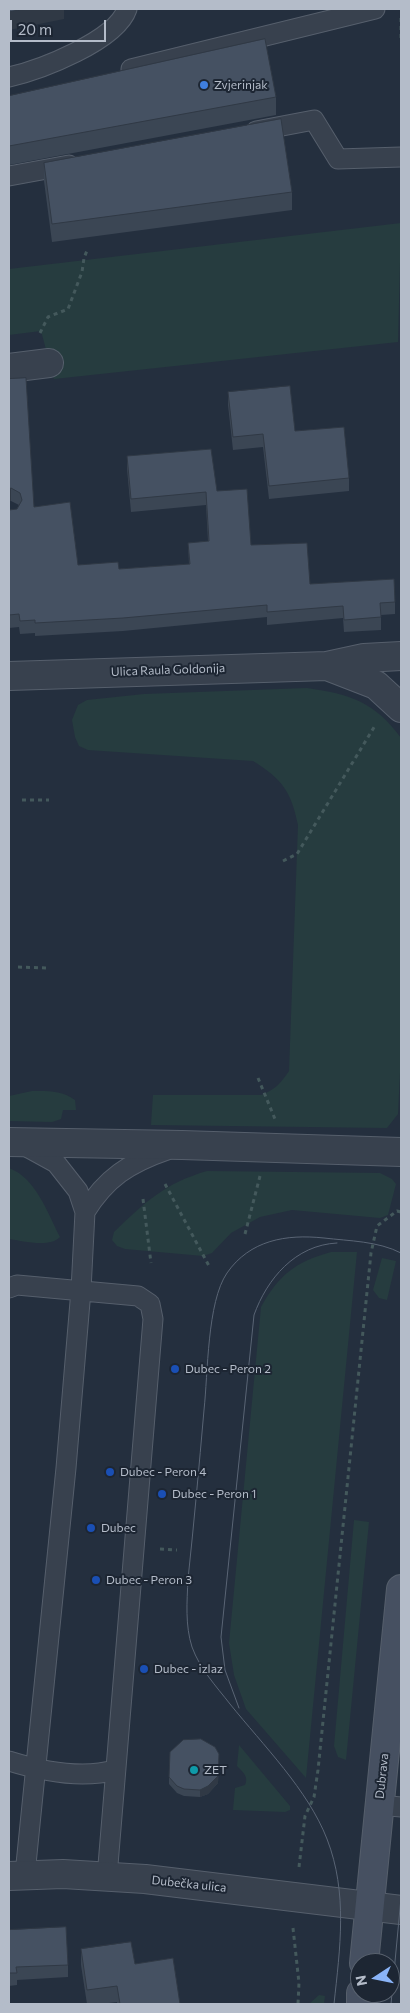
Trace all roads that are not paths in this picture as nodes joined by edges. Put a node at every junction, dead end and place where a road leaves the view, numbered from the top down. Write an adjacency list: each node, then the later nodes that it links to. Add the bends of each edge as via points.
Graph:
1 (128, 9): 4 (lane, via 106,35 62,60)
2 (375, 9): 3 (lane)
3 (115, 73)
4 (9, 77)
5 (238, 134): 6 (lane, via 314,120 338,160)
6 (401, 157)
7 (85, 162): 8 (lane)
8 (9, 176)
9 (401, 656): 10 (street, Ulica Raula Goldonija, via 364,658)
10 (327, 666): 11 (street, Ulica Raula Goldonija); 12 (street, Ulica Raula Goldonija, via 376,685)
11 (9, 676)
12 (401, 708)
13 (12, 1142): 14 (street); 16 (lane, via 56,1163 78,1191)
14 (182, 1145): 15 (street); 16 (lane, via 142,1158 116,1174 97,1192)
15 (401, 1152)
16 (85, 1212): 18 (lane)
17 (9, 1288): 18 (lane, via 17,1285)
18 (82, 1290): 22 (lane); 23 (lane, via 138,1296 150,1304 153,1319)
19 (401, 1589): 20 (main road, Dubrava)
20 (397, 1677): 24 (main road, Dubrava)
21 (9, 1761): 22 (lane)
22 (36, 1769): 23 (lane, via 102,1774); 25 (lane)
23 (115, 1770): 26 (lane)
24 (390, 1806): 27 (main road, Dubrava)
25 (17, 1875): 26 (street, Dubečka ulica)
26 (107, 1877): 27 (street, Dubečka ulica)
27 (369, 1906): 28 (street, Dubečka ulica); 29 (main road, Dubrava)
28 (401, 1910)
29 (365, 1953)

